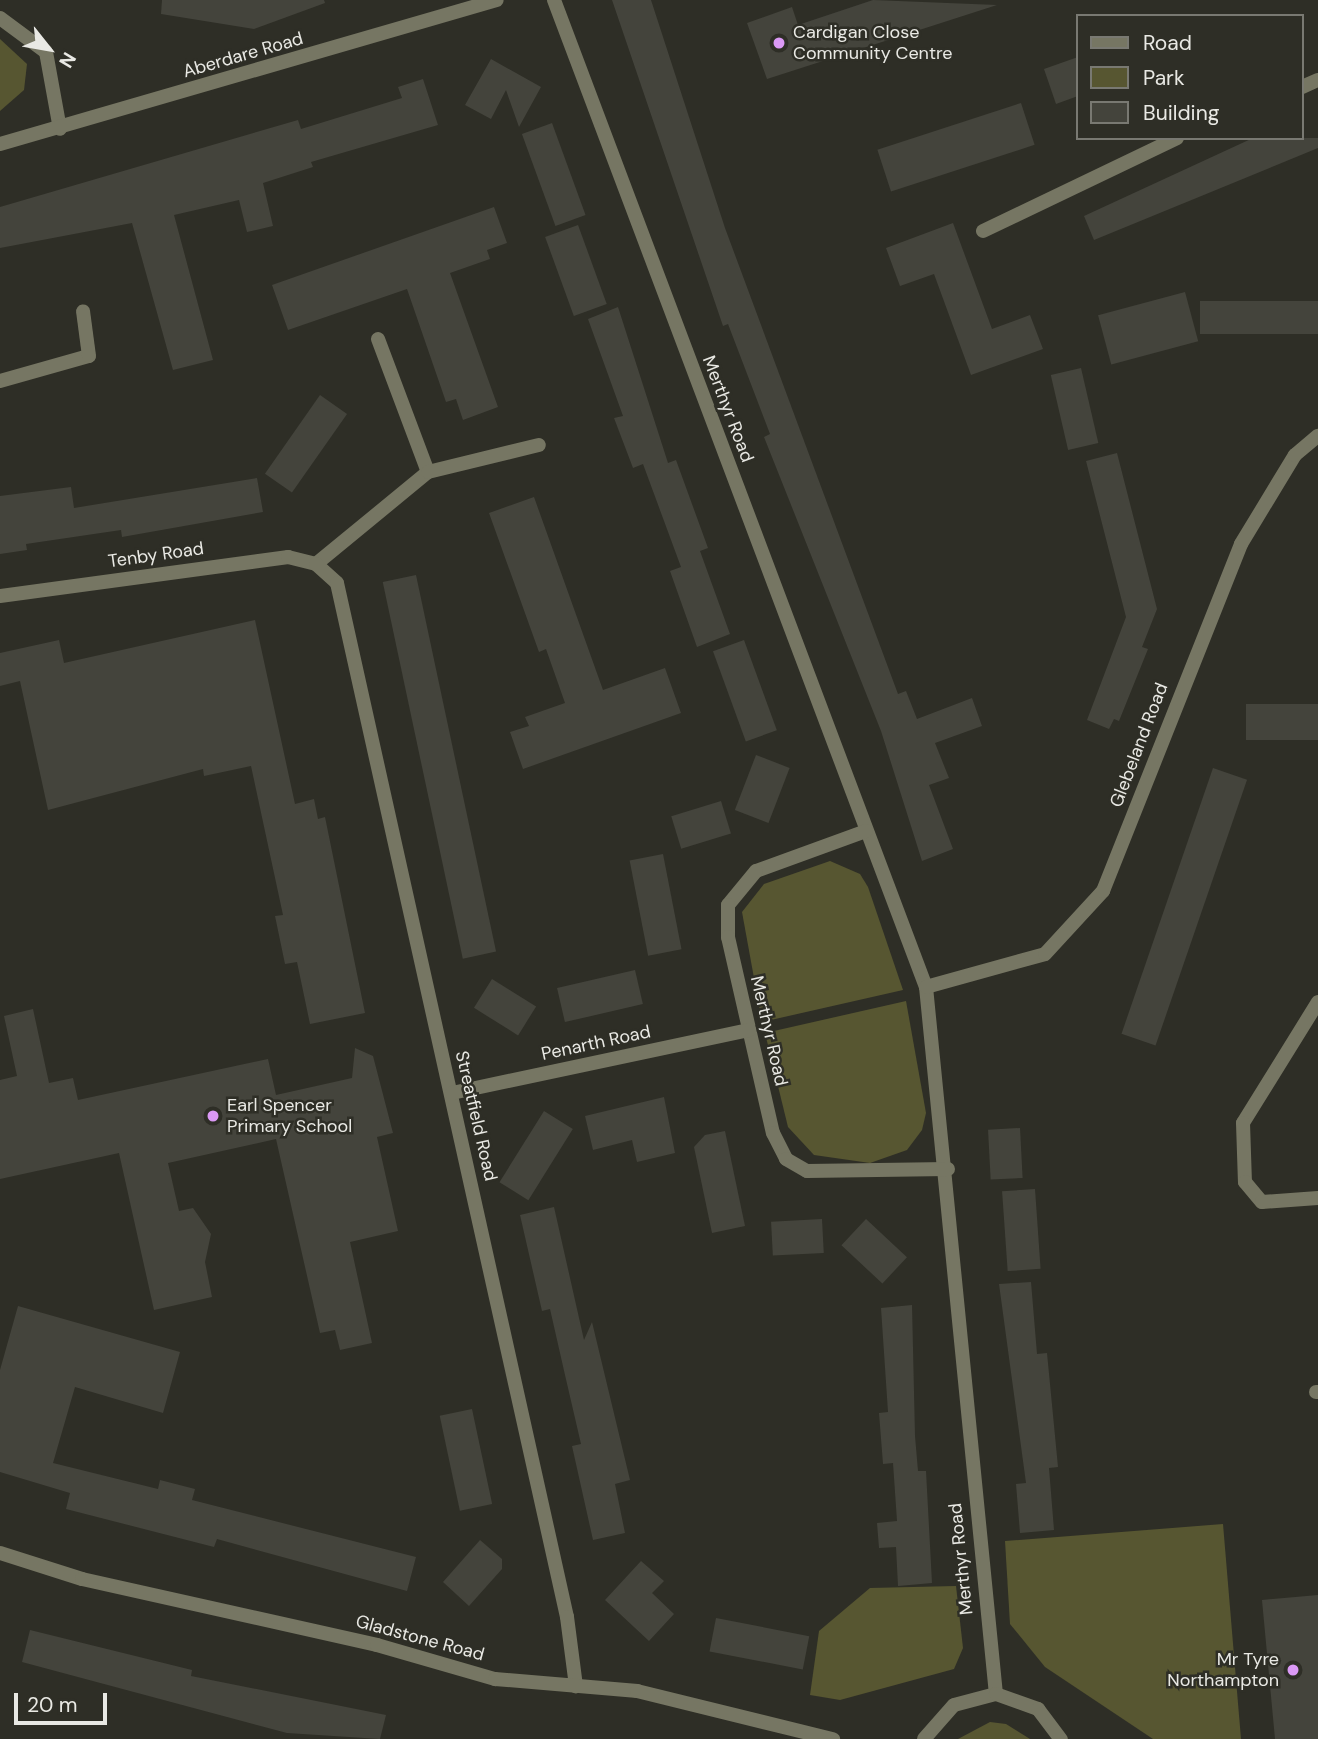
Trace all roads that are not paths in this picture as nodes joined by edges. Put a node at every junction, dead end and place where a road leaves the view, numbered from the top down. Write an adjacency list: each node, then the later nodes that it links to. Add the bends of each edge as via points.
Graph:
1 (497, 0): 4 (street, Aberdare Road)
2 (554, 0): 16 (street, Merthyr Road)
3 (0, 18): 4 (street, via 46,52)
4 (60, 129): 6 (street, Aberdare Road)
5 (1173, 140): 7 (street)
6 (0, 144)
7 (983, 231)
8 (83, 311): 10 (street, via 89,356)
9 (378, 339): 13 (street)
10 (0, 381)
11 (1318, 436): 17 (street, Glebeland Road, via 1295,455 1241,544 1103,891 1045,954)
12 (539, 445): 13 (street)
13 (428, 472): 14 (street)
14 (316, 564): 15 (street, Tenby Road, via 288,557); 20 (street, Streatfield Road, via 337,583)
15 (0, 596)
16 (866, 831): 17 (street, Merthyr Road); 19 (street, Merthyr Road, via 757,871 735,892 728,937)
17 (926, 987): 21 (street, Merthyr Road)
18 (1318, 1002): 22 (street, via 1243,1123 1245,1182 1262,1202)
19 (749, 1030): 20 (street, Penarth Road); 21 (street, Merthyr Road, via 773,1133 793,1165 832,1174)
20 (452, 1093): 24 (street, Streatfield Road, via 568,1617)
21 (948, 1169): 25 (street, Merthyr Road)
22 (1318, 1198)
23 (0, 1553): 24 (street, Gladstone Road, via 82,1579 377,1645 495,1679)
24 (576, 1686): 26 (street, Gladstone Road, via 638,1691)
25 (996, 1694): 27 (street, via 954,1705); 28 (street, via 1038,1709)
26 (834, 1739)
27 (925, 1739)
28 (1062, 1739)

